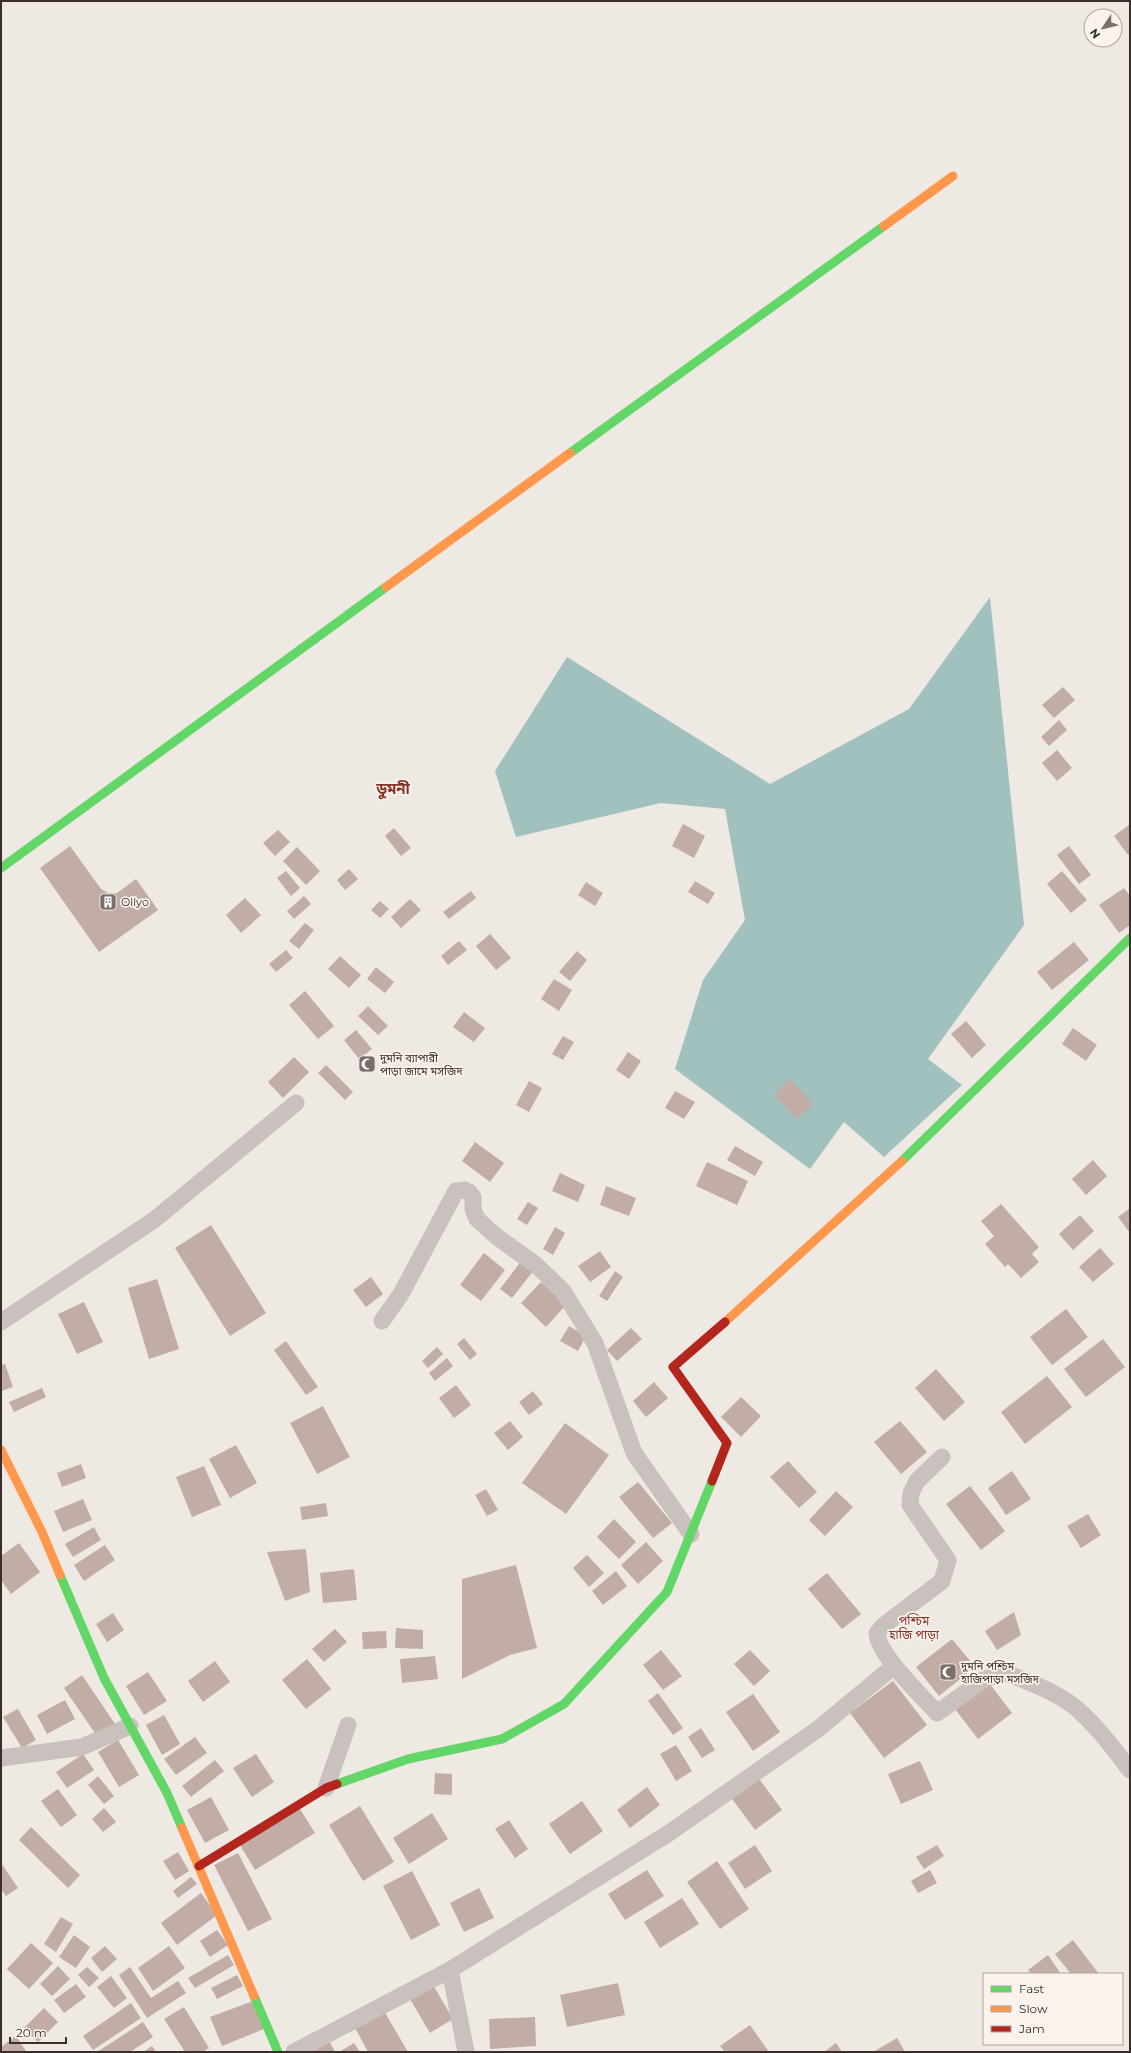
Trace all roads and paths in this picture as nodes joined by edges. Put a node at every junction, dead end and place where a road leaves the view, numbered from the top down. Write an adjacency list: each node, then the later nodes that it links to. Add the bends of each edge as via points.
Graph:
1 (954, 176): 2 (street, via 702,356)
2 (1, 868)
3 (1130, 938): 9 (street, via 1068,996 963,1104 839,1221 673,1367 727,1443)
4 (296, 1103): 6 (street, via 154,1220)
5 (382, 1321): 9 (street, via 404,1287 456,1191 469,1192 473,1197 473,1209 477,1219 536,1266 562,1291 595,1343 634,1453)
6 (1, 1322)
7 (1, 1450): 12 (street, via 42,1532 104,1678)
8 (942, 1457): 10 (street, via 917,1481 911,1493 910,1505 948,1560 942,1580 877,1633 878,1641)
9 (691, 1534): 15 (street, via 666,1592 564,1704 502,1739 408,1759)
10 (894, 1666): 14 (street, via 937,1713 983,1680 1004,1672 1040,1687 1075,1707 1099,1730); 17 (street, via 818,1729 670,1832)
11 (348, 1725): 15 (street)
12 (130, 1726): 13 (street, via 82,1747); 16 (street, via 167,1792)
13 (1, 1758)
14 (1130, 1770)
15 (326, 1788): 16 (street)
16 (199, 1866): 18 (street)
17 (450, 1970): 19 (street); 20 (street)
18 (278, 2052)
19 (294, 2052)
20 (466, 2052)

